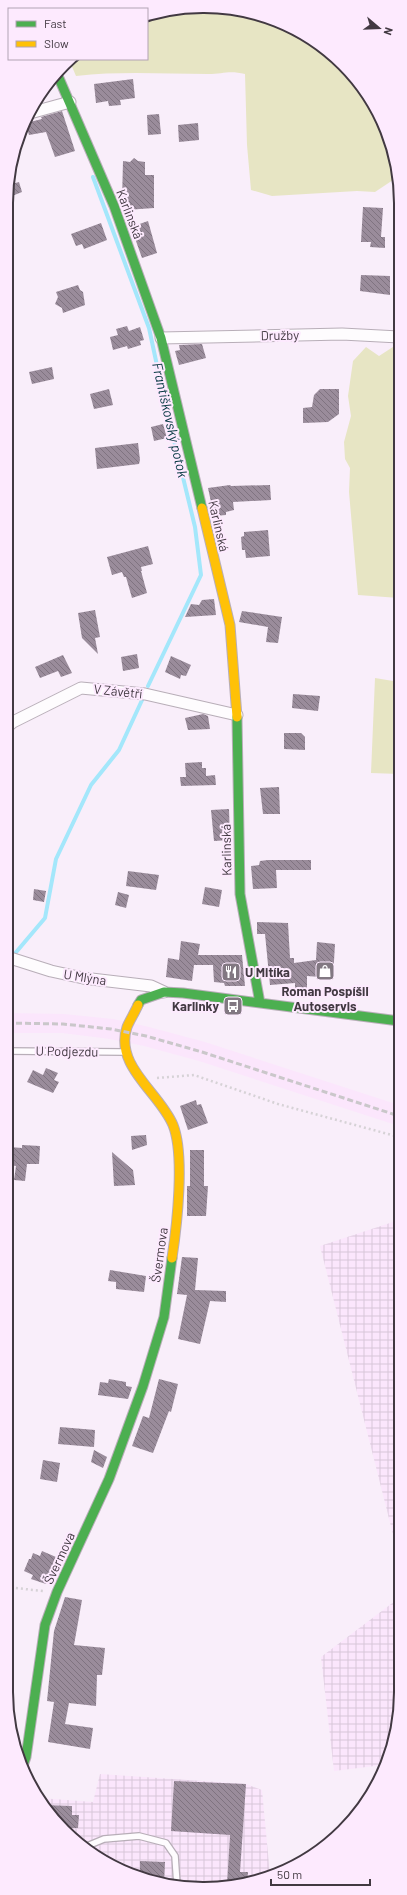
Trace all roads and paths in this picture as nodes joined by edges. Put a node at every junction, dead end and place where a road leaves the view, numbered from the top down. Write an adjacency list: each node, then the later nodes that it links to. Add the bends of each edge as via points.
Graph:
1 (59, 79): 2 (street, Karlinská)
2 (70, 102): 3 (street); 5 (street, Karlinská, via 114,206)
3 (37, 111)
4 (394, 337): 5 (street, Družby, via 342,334)
5 (161, 338): 6 (street, Karlinská, via 230,626)
6 (237, 715): 7 (street, V Závětří, via 145,694 81,688); 10 (street, Karlinská, via 240,894)
7 (13, 722)
8 (13, 958): 9 (street, U Mlýna, via 51,971 83,978 151,986)
9 (164, 992): 10 (street, Švermova); 13 (street, Švermova, via 141,1000 127,1026)
10 (260, 1003): 11 (street, Švermova)
11 (394, 1020)
12 (13, 1051): 13 (lane, U Podjezdu)
13 (126, 1052): 14 (street, Švermova)
14 (140, 1080): 15 (path, via 194,1075 278,1104); 17 (street, Švermova, via 160,1102 173,1125 178,1150 177,1221 164,1317 143,1386 109,1479)
15 (394, 1136)
16 (13, 1588): 17 (path)
17 (57, 1592): 18 (street, Švermova, via 45,1625)
18 (25, 1758)
19 (90, 1845): 20 (lane, via 104,1839 139,1836 166,1843 175,1856)
20 (176, 1880)

